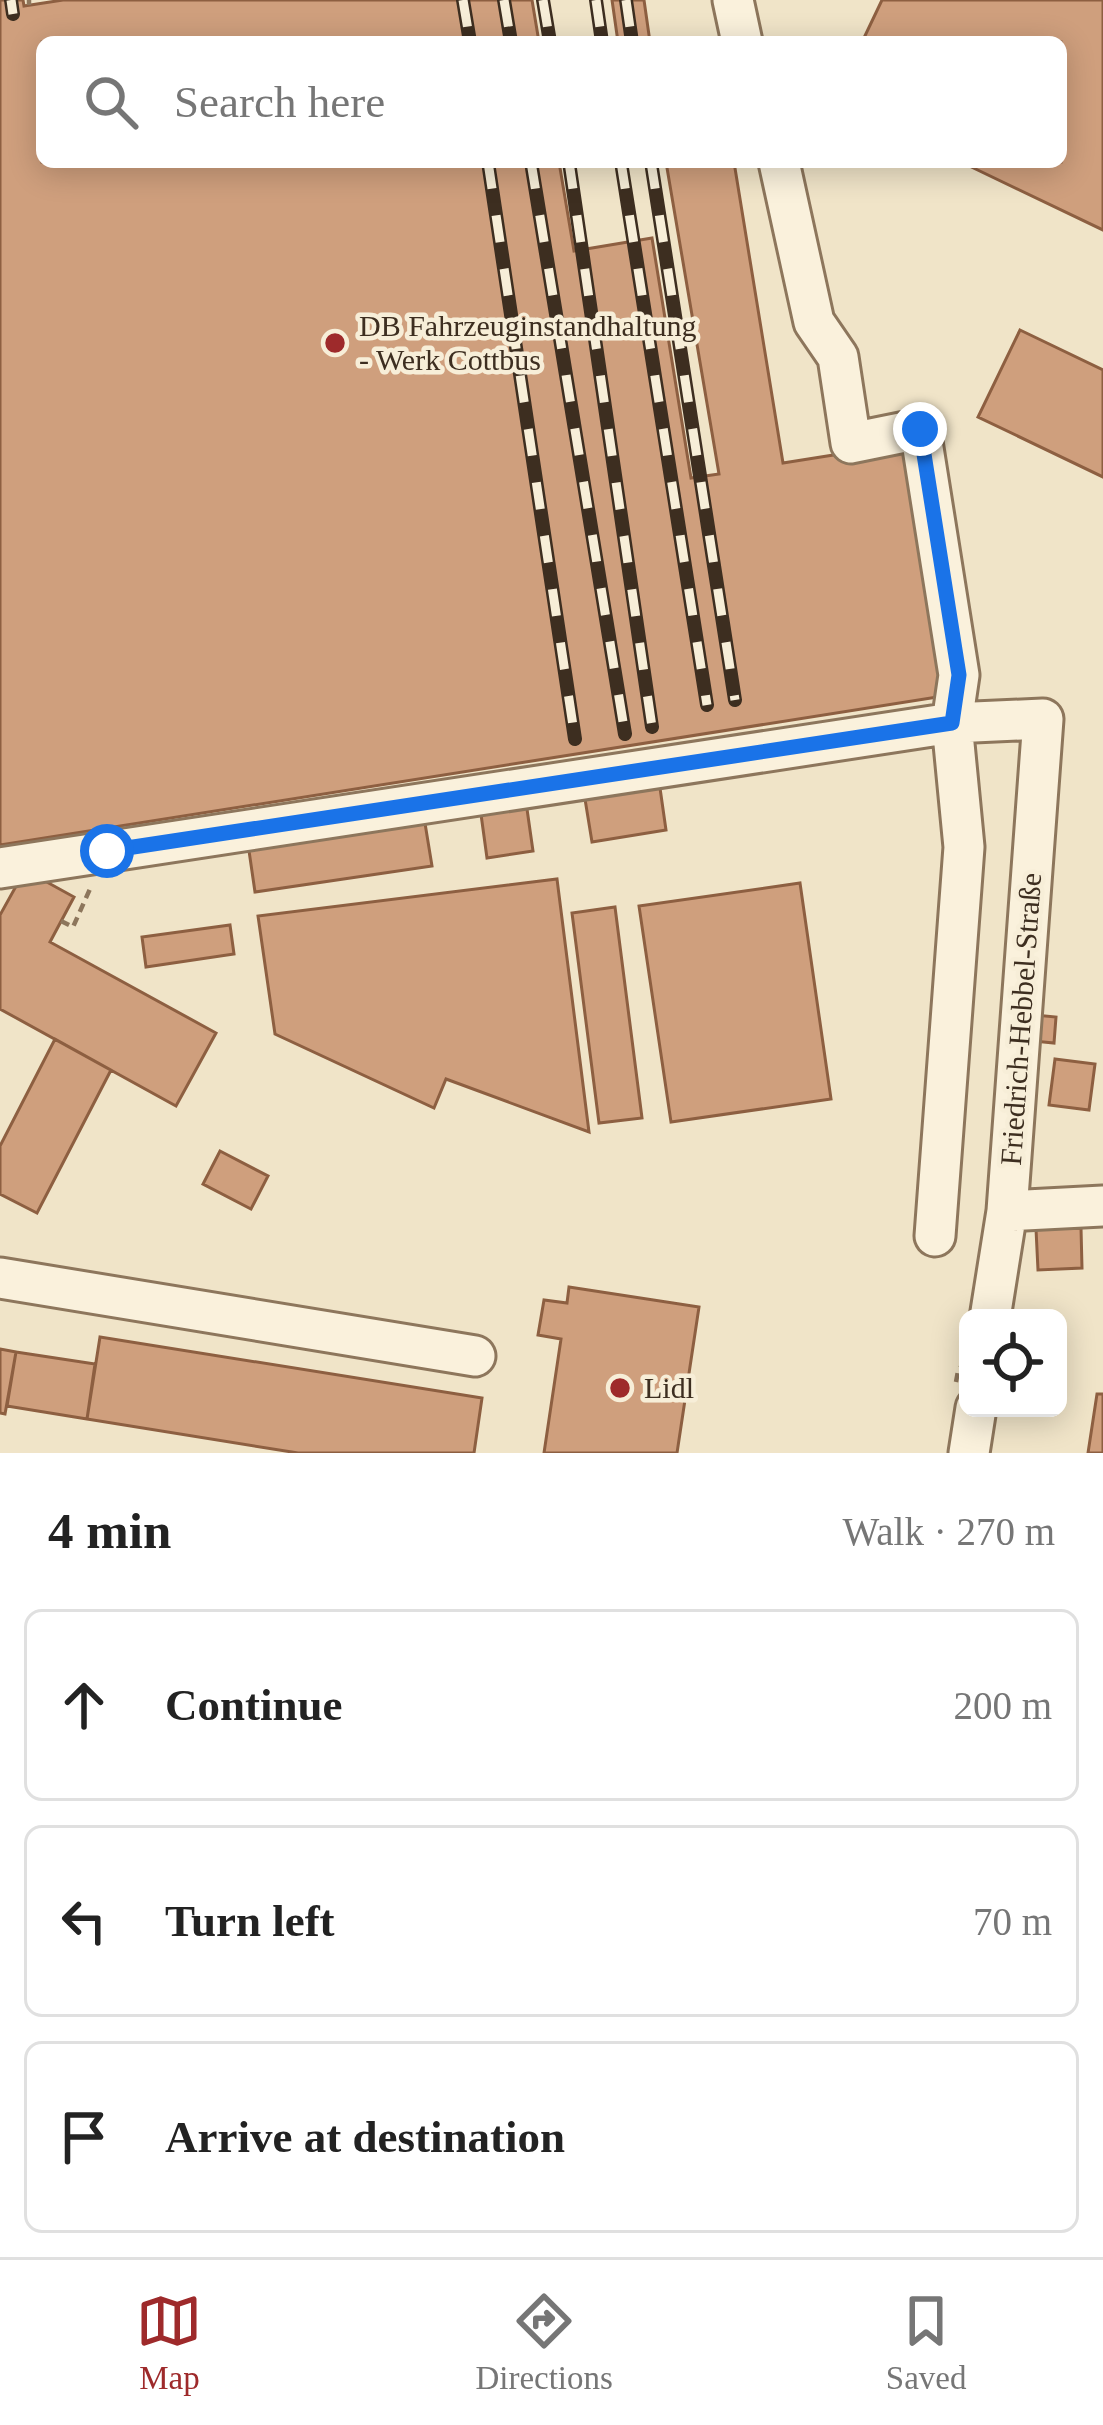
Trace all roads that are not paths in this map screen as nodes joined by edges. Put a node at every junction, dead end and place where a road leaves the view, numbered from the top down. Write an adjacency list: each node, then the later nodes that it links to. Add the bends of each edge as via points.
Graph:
1 (733, 0): 2 (street)
2 (741, 36)
3 (780, 168): 4 (street, via 814,322 838,357 851,443 920,429 959,675)
4 (952, 723): 5 (street); 7 (street, Friedrich-Hebbel-Straße, via 1043,719); 8 (street, via 964,847)
5 (0, 868)
6 (1103, 1206): 7 (street)
7 (1007, 1211): 10 (street, Friedrich-Hebbel-Straße)
8 (935, 1235)
9 (0, 1278): 11 (street)
10 (991, 1309)
11 (475, 1355)
12 (975, 1417): 13 (street)
13 (969, 1453)

